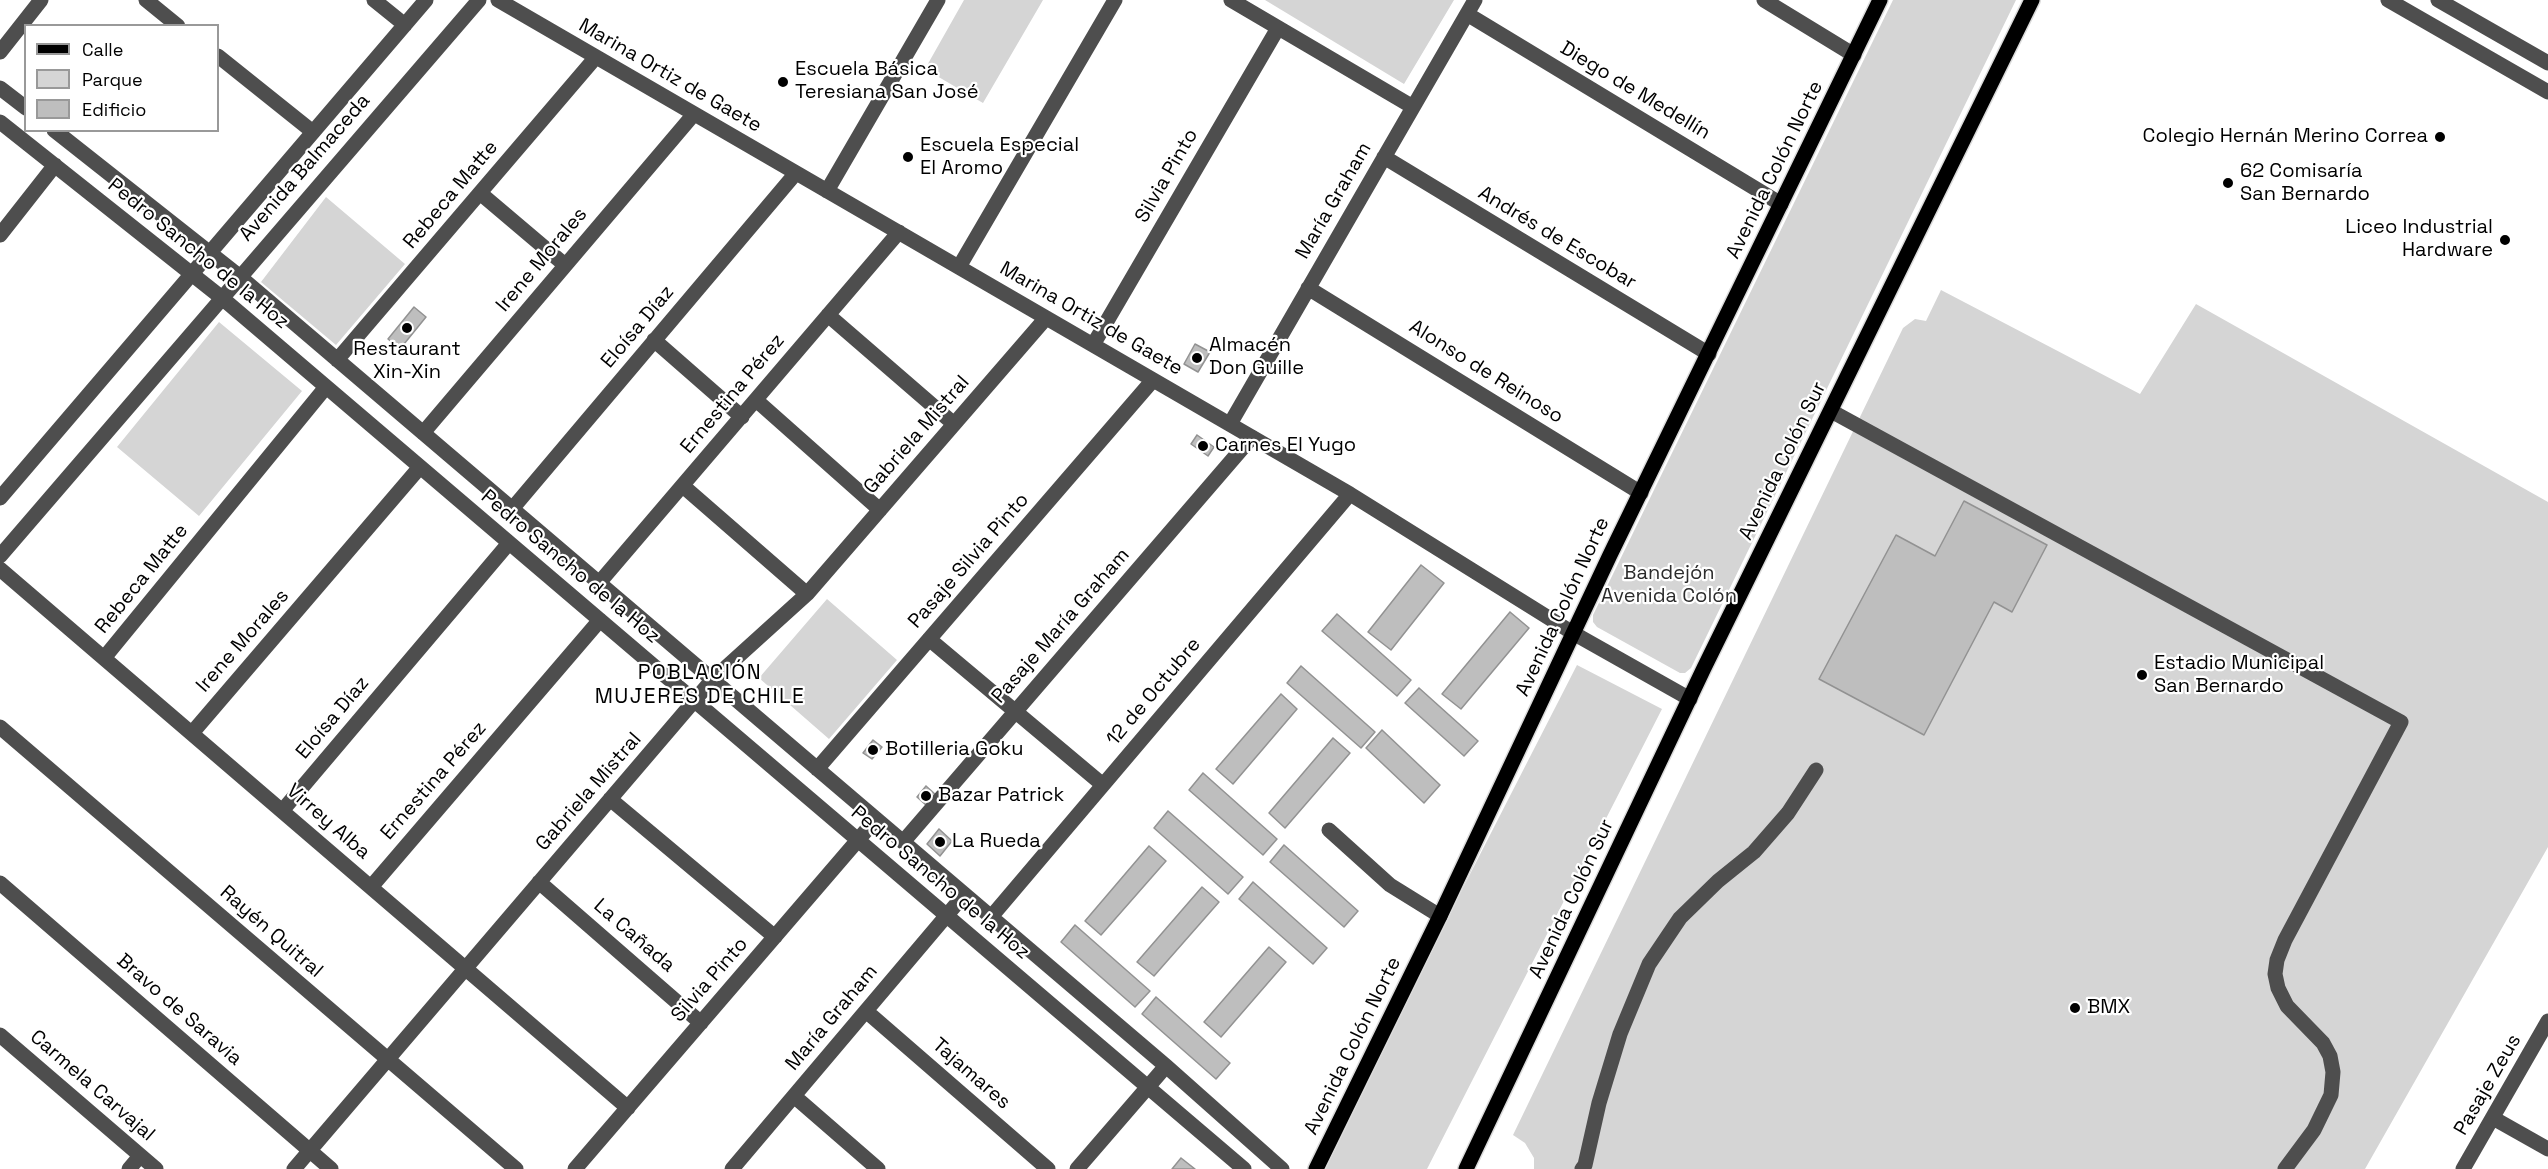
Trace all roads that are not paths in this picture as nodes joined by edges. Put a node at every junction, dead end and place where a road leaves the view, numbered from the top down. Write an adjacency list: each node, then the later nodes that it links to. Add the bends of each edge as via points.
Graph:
1 (41, 0): 22 (street)
2 (146, 0): 19 (street)
3 (374, 0): 20 (street)
4 (426, 0): 20 (street, Avenida Balmaceda)
5 (478, 0): 47 (street, Avenida Balmaceda)
6 (498, 0): 25 (street, Marina Ortiz de Gaete)
7 (938, 0): 38 (street)
8 (1115, 0): 45 (street)
9 (1231, 0): 21 (street)
10 (1475, 0): 17 (street, María Graham)
11 (1764, 0): 23 (street)
12 (1881, 0): 23 (main road, Avenida Colón Norte)
13 (2032, 0): 59 (main road, Avenida Colón Sur)
14 (2388, 0): 28 (street)
15 (2438, 0): 18 (street)
16 (2471, 0): 18 (street)
17 (1467, 14): 30 (street, María Graham); 40 (street, Diego de Medellín)
18 (2463, 14): 26 (street)
19 (176, 24)
20 (405, 25): 34 (street, Avenida Balmaceda)
21 (1278, 28): 30 (street); 53 (street, Silvia Pinto)
22 (0, 52)
23 (1854, 55): 40 (main road, Avenida Colón Norte)
24 (219, 57): 34 (street)
25 (596, 57): 31 (street, Marina Ortiz de Gaete); 39 (street, Rebeca Matte)
26 (2548, 63)
27 (0, 88): 29 (street)
28 (2548, 92)
29 (24, 106)
30 (1413, 108): 35 (street, María Graham)
31 (694, 114): 37 (street, Marina Ortiz de Gaete); 44 (street, Irene Morales)
32 (0, 122): 36 (street, Pedro Sancho de la Hoz)
33 (57, 132): 43 (street, Pedro Sancho de la Hoz)
34 (313, 132): 43 (street, Avenida Balmaceda)
35 (1384, 157): 48 (street, María Graham); 54 (street, Andrés de Escobar)
36 (55, 165): 42 (street); 46 (street, Pedro Sancho de la Hoz)
37 (796, 173): 38 (street, Marina Ortiz de Gaete); 52 (street, Eloísa Díaz)
38 (827, 191): 41 (street, Marina Ortiz de Gaete)
39 (480, 193): 44 (street); 55 (street, Rebeca Matte)
40 (1781, 204): 54 (main road, Avenida Colón Norte)
41 (899, 232): 45 (street, Marina Ortiz de Gaete); 50 (street, Ernestina Pérez)
42 (0, 235)
43 (210, 253): 46 (street, Avenida Balmaceda); 47 (street, Pedro Sancho de la Hoz)
44 (565, 266): 63 (street, Irene Morales)
45 (959, 267): 51 (street, Marina Ortiz de Gaete)
46 (193, 274): 49 (street, Pedro Sancho de la Hoz); 69 (street, Avenida Balmaceda)
47 (239, 276): 49 (street, Avenida Balmaceda); 55 (street, Pedro Sancho de la Hoz)
48 (1308, 288): 62 (street, María Graham); 67 (street, Alonso de Reinoso)
49 (222, 298): 57 (street, Pedro Sancho de la Hoz); 73 (street, Avenida Balmaceda)
50 (828, 315): 58 (street, Ernestina Pérez); 61 (street)
51 (1046, 318): 53 (street, Marina Ortiz de Gaete); 61 (street, Gabriela Mistral)
52 (654, 340): 60 (street); 70 (street, Eloísa Díaz)
53 (1093, 345): 56 (street, Marina Ortiz de Gaete)
54 (1709, 354): 67 (main road, Avenida Colón Norte)
55 (337, 360): 63 (street, Pedro Sancho de la Hoz)
56 (1153, 380): 62 (street, Marina Ortiz de Gaete); 79 (street, Pasaje Silvia Pinto)
57 (326, 387): 65 (street, Pedro Sancho de la Hoz); 80 (street, Rebeca Matte)
58 (756, 400): 60 (street, Ernestina Pérez); 71 (street)
59 (1831, 411): 82 (main road, Avenida Colón Sur); 133 (street, via 2401,722 2277,960 2278,988 2287,1006 2323,1043 2333,1072 2331,1095 2314,1130)
60 (742, 417): 66 (street, Ernestina Pérez)
61 (954, 424): 71 (street, Gabriela Mistral)
62 (1230, 424): 64 (street, Marina Ortiz de Gaete)
63 (423, 433): 70 (street, Pedro Sancho de la Hoz)
64 (1252, 437): 68 (street, Marina Ortiz de Gaete); 84 (street, Pasaje María Graham)
65 (420, 466): 72 (street, Pedro Sancho de la Hoz); 86 (street, Irene Morales)
66 (683, 486): 75 (street, Ernestina Pérez); 76 (street)
67 (1641, 493): 78 (main road, Avenida Colón Norte)
68 (1350, 494): 78 (street, Marina Ortiz de Gaete); 89 (street, 12 de Octubre)
69 (0, 498)
70 (512, 509): 75 (street, Pedro Sancho de la Hoz)
71 (880, 510): 76 (street, Gabriela Mistral)
72 (509, 543): 77 (street, Pedro Sancho de la Hoz); 91 (street, Eloísa Díaz)
73 (0, 556)
74 (0, 569): 80 (street, Virrey Alba)
75 (600, 583): 81 (street, Pedro Sancho de la Hoz)
76 (807, 594): 81 (street, Gabriela Mistral)
77 (600, 620): 83 (street, Pedro Sancho de la Hoz); 98 (street, Ernestina Pérez)
78 (1573, 633): 82 (street, Marina Ortiz de Gaete); 101 (main road, Avenida Colón Norte)
79 (929, 639): 84 (street); 87 (street, Pasaje Silvia Pinto)
80 (104, 658): 86 (street, Virrey Alba)
81 (712, 680): 83 (street, Gabriela Mistral); 87 (street, Pedro Sancho de la Hoz)
82 (1690, 699): 132 (main road, Avenida Colón Sur)
83 (694, 701): 90 (street, Gabriela Mistral); 94 (street, Pedro Sancho de la Hoz)
84 (1015, 711): 89 (street); 95 (street, Pasaje María Graham)
85 (0, 727): 109 (street, Rayén Quitral)
86 (192, 734): 91 (street, Virrey Alba)
87 (817, 769): 92 (street, Pedro Sancho de la Hoz)
88 (1816, 770): 118 (street, via 1788,813 1754,852 1680,918 1649,964 1620,1034)
89 (1103, 785): 102 (street, 12 de Octubre)
90 (610, 799): 96 (street, Gabriela Mistral); 103 (street)
91 (282, 811): 98 (street, Virrey Alba)
92 (876, 819): 94 (street, Silvia Pinto); 95 (street, Pedro Sancho de la Hoz)
93 (1329, 830): 101 (street, via 1390,885)
94 (858, 840): 100 (street, Pedro Sancho de la Hoz); 103 (street, Silvia Pinto)
95 (903, 842): 99 (street, Pedro Sancho de la Hoz)
96 (539, 882): 104 (street, Gabriela Mistral); 107 (street, La Cañada)
97 (0, 883): 116 (street, Bravo de Saravia)
98 (371, 887): 104 (street, Virrey Alba)
99 (964, 895): 100 (street, María Graham); 102 (street, Pedro Sancho de la Hoz)
100 (947, 916): 105 (street, María Graham); 111 (street, Pedro Sancho de la Hoz)
101 (1440, 916): 131 (main road, Avenida Colón Norte)
102 (991, 917): 110 (street, Pedro Sancho de la Hoz)
103 (775, 937): 107 (street, Silvia Pinto)
104 (465, 968): 109 (street, Gabriela Mistral); 113 (street, Virrey Alba)
105 (866, 1011): 112 (street, María Graham); 127 (street, Tajamares)
106 (2548, 1021): 114 (street, Pasaje Zeus)
107 (701, 1023): 113 (street, Silvia Pinto)
108 (0, 1035): 117 (street, Carmela Carvajal)
109 (388, 1059): 116 (street, Gabriela Mistral); 123 (street, Rayén Quitral)
110 (1166, 1066): 111 (street); 130 (street, Pedro Sancho de la Hoz)
111 (1147, 1087): 128 (street); 129 (street, Pedro Sancho de la Hoz)
112 (794, 1096): 125 (street, María Graham); 126 (street)
113 (628, 1108): 124 (street, Silvia Pinto)
114 (2493, 1118): 115 (street); 134 (street, Pasaje Zeus)
115 (2548, 1149)
116 (309, 1150): 121 (street, Gabriela Mistral); 122 (street, Bravo de Saravia)
117 (140, 1156): 119 (street); 120 (street, Carmela Carvajal)
118 (1585, 1168)
119 (129, 1169)
120 (156, 1169)
121 (294, 1169)
122 (331, 1169)
123 (516, 1169)
124 (575, 1169)
125 (732, 1169)
126 (878, 1169)
127 (1048, 1169)
128 (1077, 1169)
129 (1244, 1169)
130 (1282, 1169)
131 (1316, 1169)
132 (1466, 1169)
133 (2285, 1169)
134 (2463, 1169)

